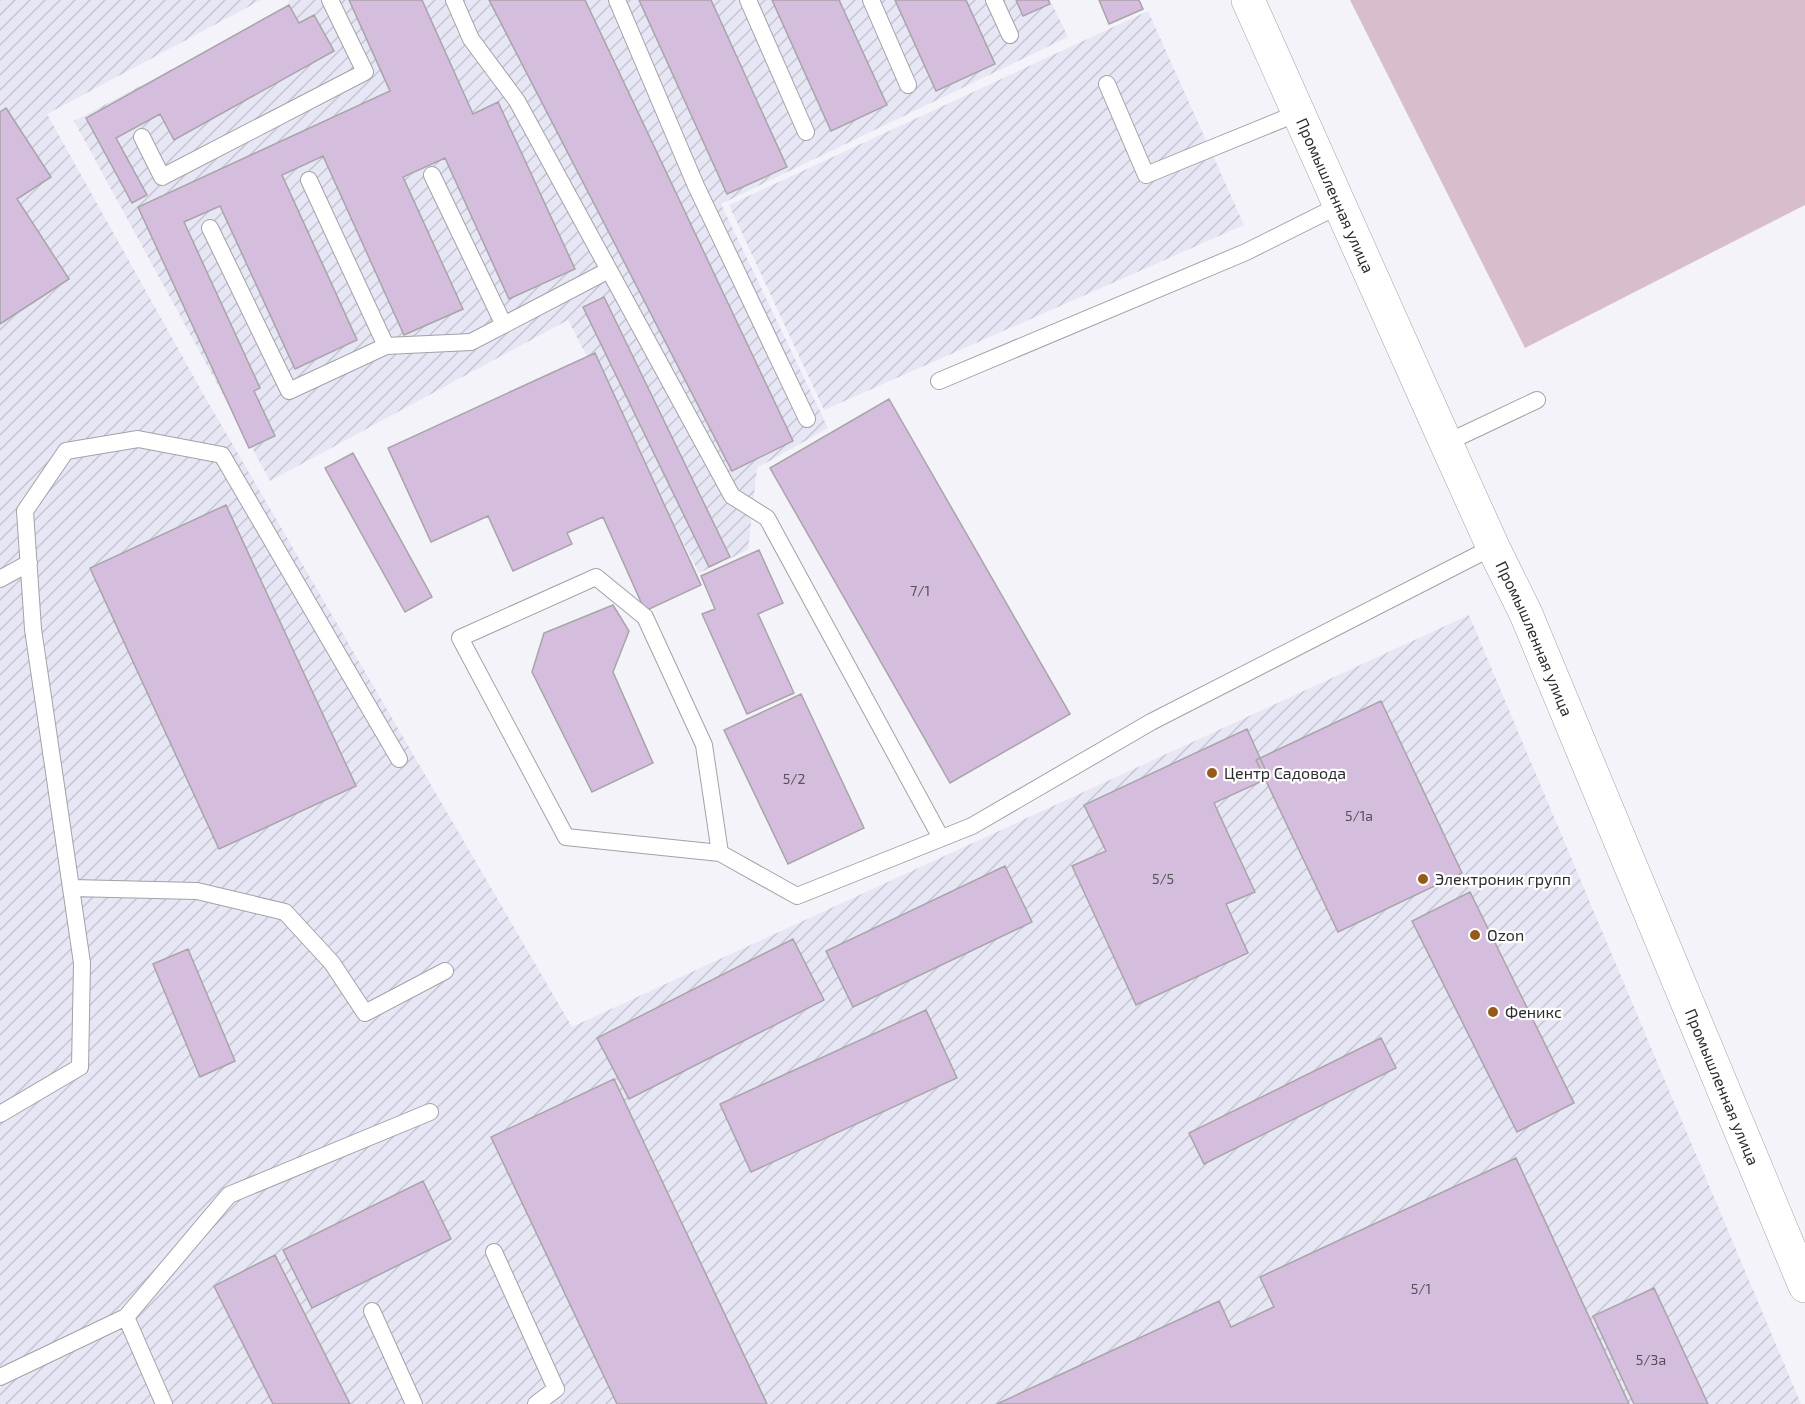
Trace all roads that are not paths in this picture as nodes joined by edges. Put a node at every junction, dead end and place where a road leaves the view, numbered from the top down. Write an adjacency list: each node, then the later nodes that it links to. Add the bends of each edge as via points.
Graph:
1 (330, 0): 13 (lane, via 365,72 162,177)
2 (454, 0): 18 (lane, via 471,39 517,101)
3 (617, 0): 23 (lane, via 696,186)
4 (748, 0): 12 (lane)
5 (871, 0): 10 (lane)
6 (994, 0): 8 (lane)
7 (1248, 0): 11 (street, Промышленная улица)
8 (1010, 35)
9 (1107, 84): 11 (lane, via 1146,175)
10 (908, 85)
11 (1298, 113): 16 (street, Промышленная улица)
12 (806, 132)
13 (142, 137)
14 (432, 175): 19 (lane)
15 (309, 180): 20 (lane)
16 (1340, 205): 21 (lane, via 1246,252); 24 (street, Промышленная улица)
17 (210, 228): 20 (lane, via 289,391)
18 (609, 270): 19 (lane); 29 (lane, via 732,496 767,518)
19 (504, 325): 20 (lane, via 471,342)
20 (386, 346)
21 (939, 381)
22 (1537, 399): 24 (lane)
23 (807, 419)
24 (1446, 443): 25 (street, Промышленная улица)
25 (1493, 547): 29 (lane, via 1151,722 972,826); 36 (street, Промышленная улица, via 1526,614)
26 (29, 563): 27 (lane); 28 (lane, via 25,511 66,451 138,439 222,455); 31 (lane, via 33,629)
27 (0, 579)
28 (399, 759)
29 (942, 838): 30 (lane, via 797,896)
30 (720, 853): 30 (lane, via 566,837 460,638 596,577 645,617 704,745)
31 (71, 888): 32 (lane, via 197,891 285,912 332,963 365,1013); 34 (lane, via 82,963 80,1067)
32 (445, 970)
33 (430, 1112): 38 (lane, via 230,1195)
34 (0, 1114)
35 (494, 1252): 42 (lane, via 556,1389)
36 (1805, 1286)
37 (372, 1311): 41 (lane)
38 (126, 1317): 39 (lane); 40 (lane)
39 (0, 1377)
40 (164, 1404)
41 (414, 1404)
42 (536, 1404)

